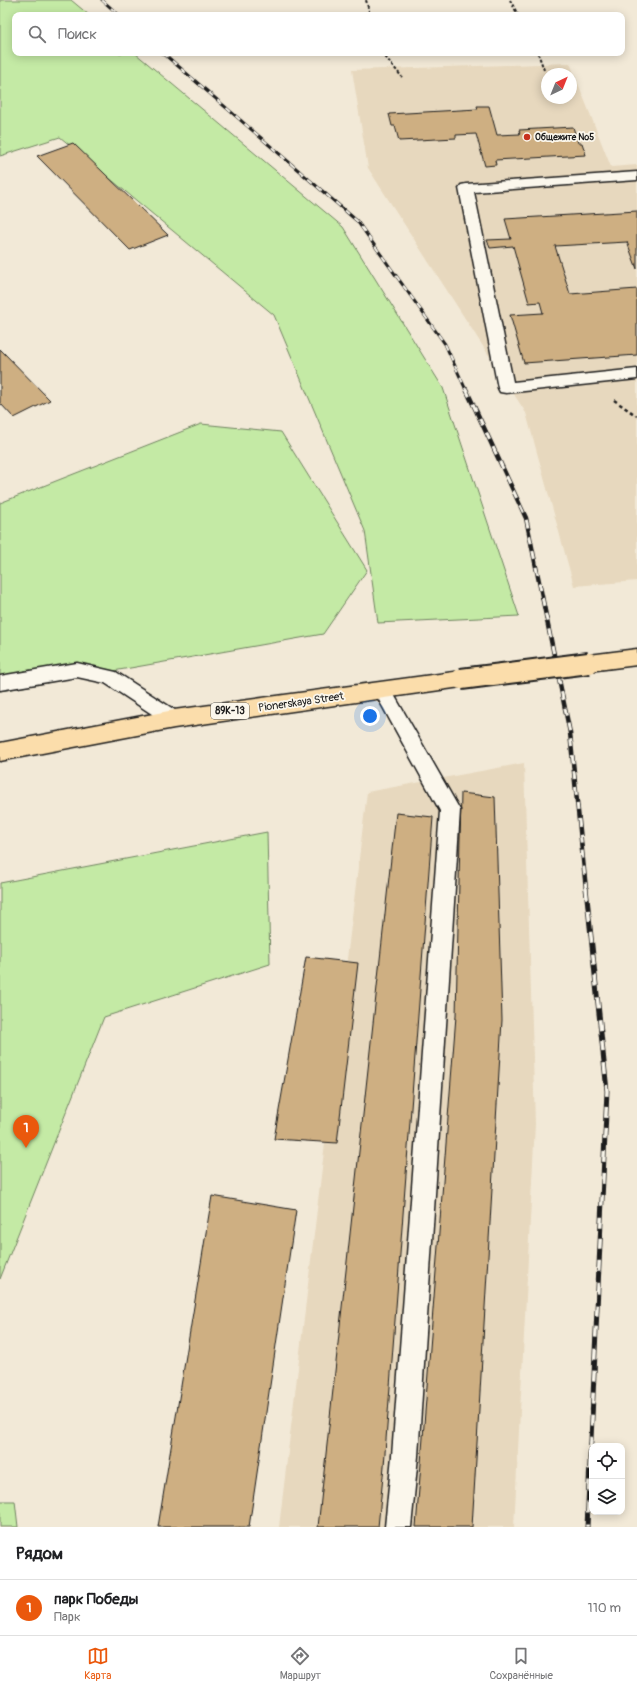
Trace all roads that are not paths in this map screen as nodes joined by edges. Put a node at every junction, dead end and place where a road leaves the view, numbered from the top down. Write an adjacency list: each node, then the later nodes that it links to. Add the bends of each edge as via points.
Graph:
1 (637, 176): 2 (lane, via 466,188 506,388)
2 (637, 374)
3 (637, 657): 5 (main road, Pionerskaya Street / 89К-13, bridge)
4 (0, 682): 6 (lane, via 77,670 110,677)
5 (383, 690): 6 (main road, Pionerskaya Street / 89К-13); 8 (lane, via 450,810 406,1456)
6 (174, 719): 7 (main road, Pionerskaya Street / 89К-13)
7 (0, 752)
8 (398, 1527)

